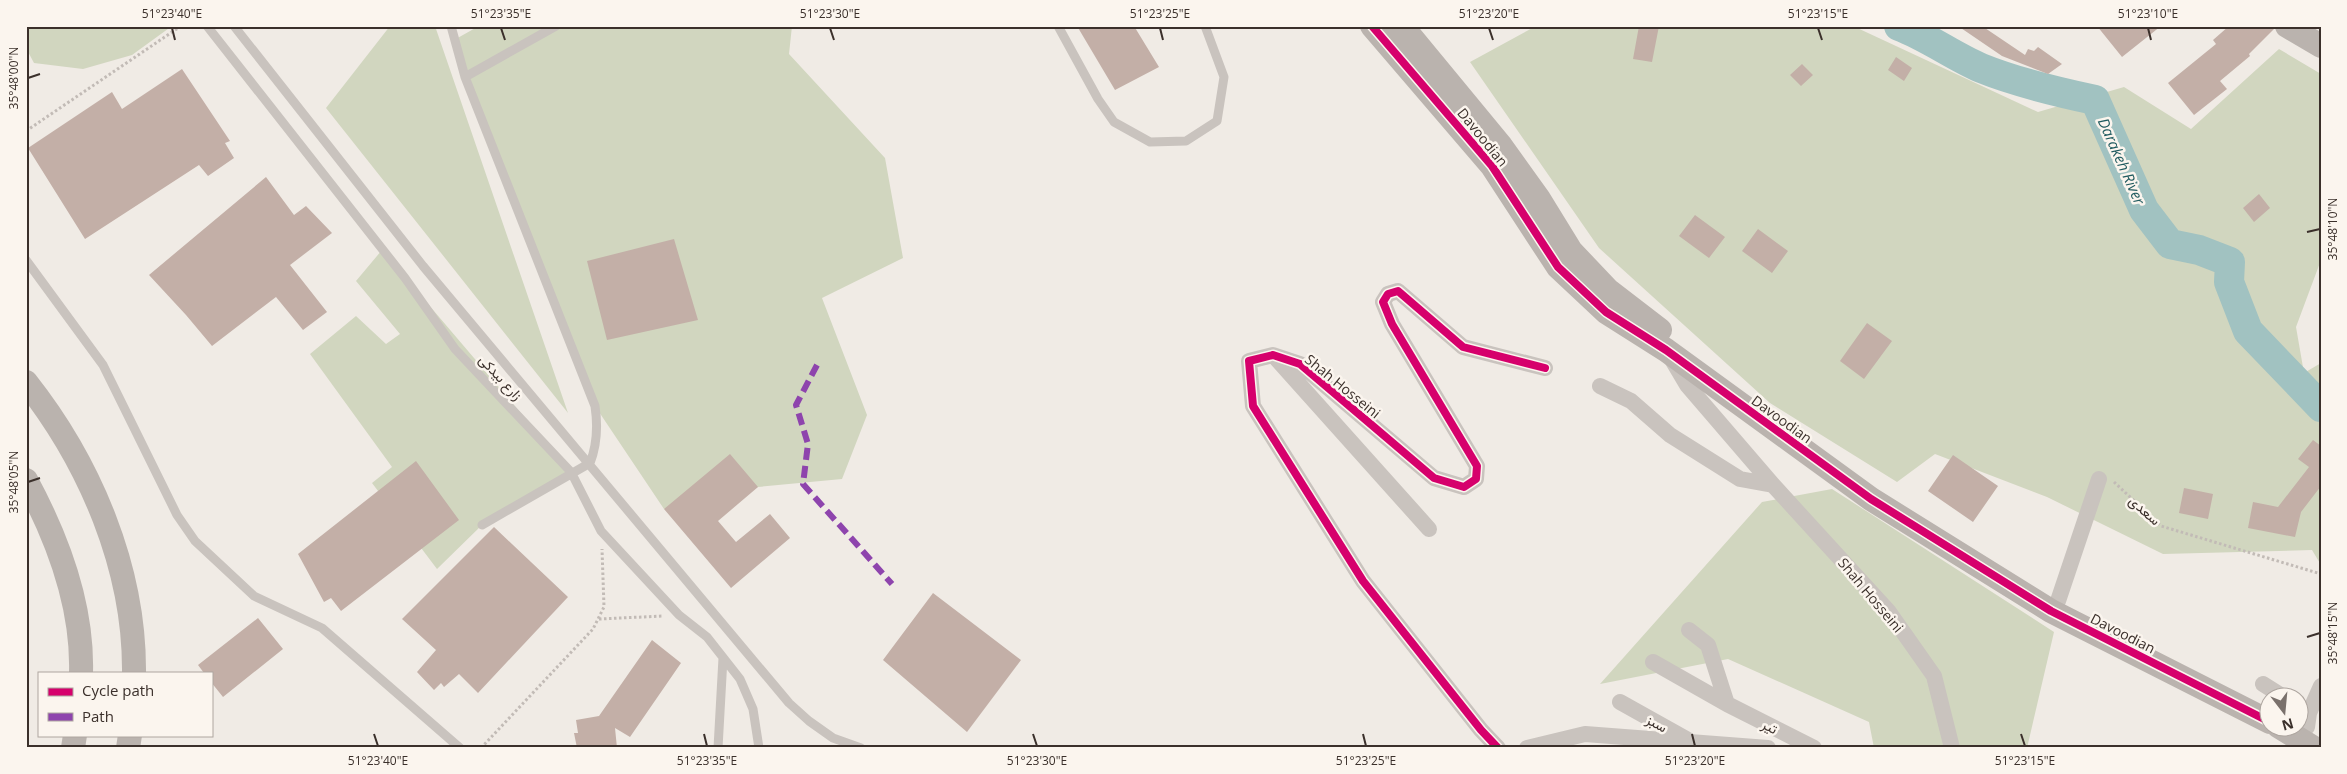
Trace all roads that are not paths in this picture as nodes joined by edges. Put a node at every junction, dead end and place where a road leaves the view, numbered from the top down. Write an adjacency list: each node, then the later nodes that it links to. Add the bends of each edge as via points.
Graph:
1 (207, 26): 19 (lane, زارع بیدکی, via 405,278 455,349)
2 (234, 26): 18 (lane, زارع بیدکی, via 423,266)
3 (451, 26): 11 (lane)
4 (556, 26): 11 (lane)
5 (1058, 26): 6 (lane, via 1114,122 1150,142 1186,141 1217,121 1224,77)
6 (1205, 26)
7 (1372, 26): 13 (street, Davoodian, via 1492,166 1558,266 1606,312)
8 (1402, 26): 13 (street, Davoodian, via 1501,146 1571,251 1608,290)
9 (2287, 26): 10 (street)
10 (2321, 46)
11 (465, 77): 18 (lane, via 595,406 595,451)
12 (26, 260): 40 (lane, via 103,365 177,515 195,541 254,596 322,628)
13 (1669, 344): 22 (street, Shah Hosseini, via 1687,385); 25 (street, Davoodian, via 1875,491); 37 (street, Davoodian, via 1871,500 2051,611)
14 (1273, 355): 15 (street, Shah Hosseini, via 1300,364 1434,478 1464,487 1476,479 1477,466 1392,324 1384,302 1388,294 1398,291 1463,347); 24 (street); 44 (street, via 1249,361 1253,406 1376,600)
15 (1545, 368)
16 (26, 382): 30 (street, via 62,433 84,473 114,544 129,616)
17 (1600, 386): 22 (street, via 1631,400 1670,435 1740,479)
18 (590, 463): 19 (lane); 43 (lane, زارع بیدکی, via 790,703 833,738)
19 (571, 472): 23 (lane); 27 (lane, زارع بیدکی, via 601,530 679,615 707,637)
20 (2099, 479): 25 (street)
21 (26, 480): 29 (street, via 44,515 73,599)
22 (1773, 486): 48 (street, Shah Hosseini, via 1889,612 1934,676)
23 (482, 525)
24 (1429, 529)
25 (2058, 601): 36 (street, Davoodian, via 2157,655)
26 (1689, 630): 35 (street, via 1708,645)
27 (722, 658): 41 (lane); 42 (lane, زارع بیدکی, via 740,679 753,709)
28 (1653, 662): 35 (street, تیر)
29 (80, 672)
30 (134, 672)
31 (2263, 684): 32 (street)
32 (2266, 686)
33 (2321, 686): 38 (street)
34 (1620, 702): 39 (street, سبز)
35 (1727, 704): 47 (street, تیر)
36 (2260, 704)
37 (2260, 717)
38 (2310, 722)
39 (1695, 744): 45 (street, via 1585,734); 46 (street)
40 (460, 748)
41 (718, 748)
42 (759, 748)
43 (861, 748)
44 (1498, 748)
45 (1527, 748)
46 (1768, 748)
47 (1814, 748)
48 (1952, 748)

